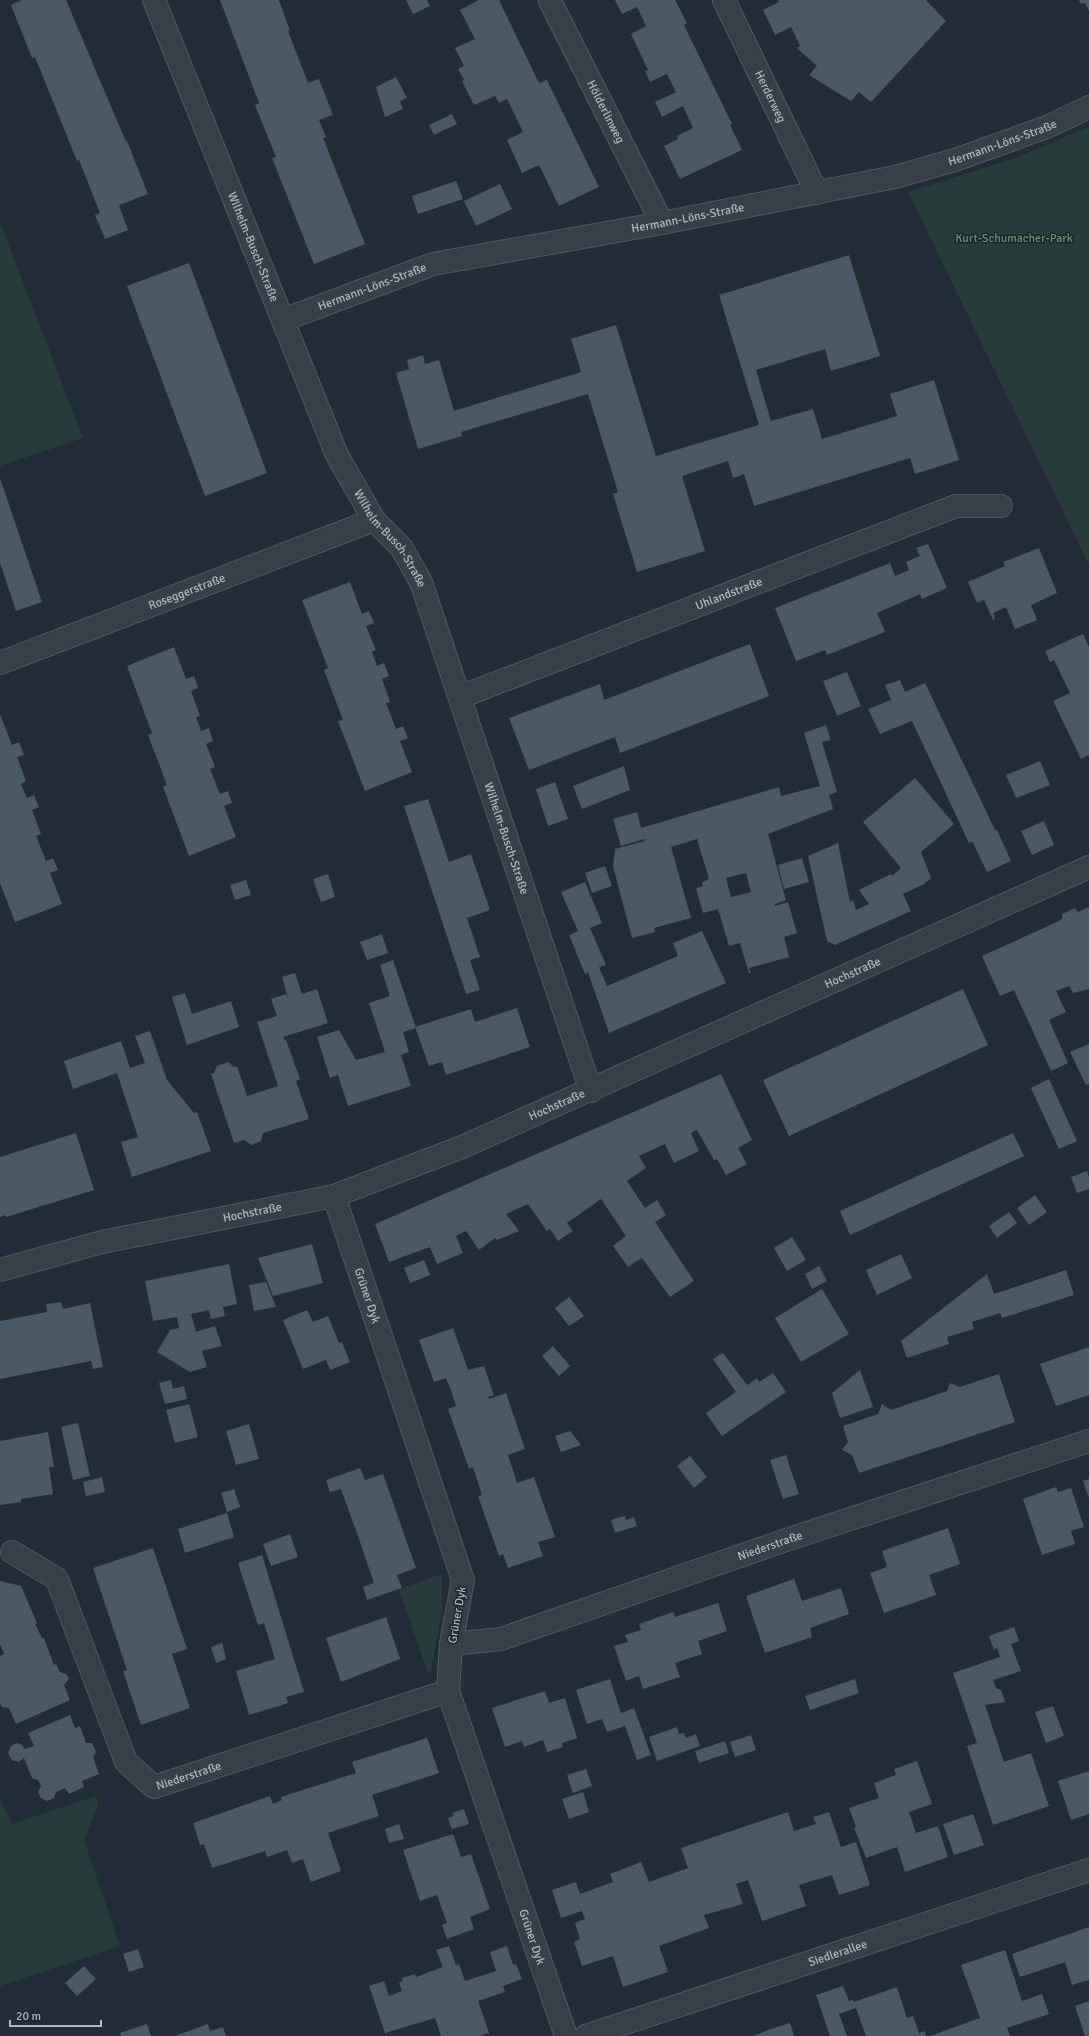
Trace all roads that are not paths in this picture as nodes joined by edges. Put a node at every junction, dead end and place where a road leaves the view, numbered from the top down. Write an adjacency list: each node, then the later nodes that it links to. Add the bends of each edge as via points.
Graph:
1 (154, 0): 7 (street, Wilhelm-Busch-Straße)
2 (724, 0): 5 (street, Herderweg)
3 (550, 1): 6 (street, Hölderlinweg)
4 (1089, 107): 5 (street, Hermann-Löns-Straße, via 1046,127 955,160 895,177)
5 (817, 193): 6 (street, Hermann-Löns-Straße)
6 (662, 223): 7 (street, Hermann-Löns-Straße, via 433,264)
7 (283, 320): 9 (street, Wilhelm-Busch-Straße, via 337,455)
8 (1001, 506): 11 (street, Uhlandstraße, via 956,506)
9 (374, 520): 10 (street, Roseggerstraße); 11 (street, Wilhelm-Busch-Straße, via 401,548 421,582)
10 (0, 663)
11 (460, 697): 13 (street, Wilhelm-Busch-Straße)
12 (1089, 868): 13 (street, Hochstraße)
13 (591, 1090): 14 (street, Hochstraße, via 462,1147)
14 (334, 1196): 15 (street, Hochstraße, via 102,1242); 18 (street, Grüner Dyk, via 463,1580)
15 (0, 1270)
16 (1089, 1441): 18 (street, Niederstraße, via 786,1540 501,1639)
17 (12, 1552): 19 (street, Niederstraße, via 57,1579 126,1762 154,1787)
18 (451, 1644): 19 (street, Grüner Dyk)
19 (448, 1691): 21 (street, Grüner Dyk)
20 (1089, 1870): 22 (street, Siedlerallee)
21 (566, 2036)
22 (586, 2036)

